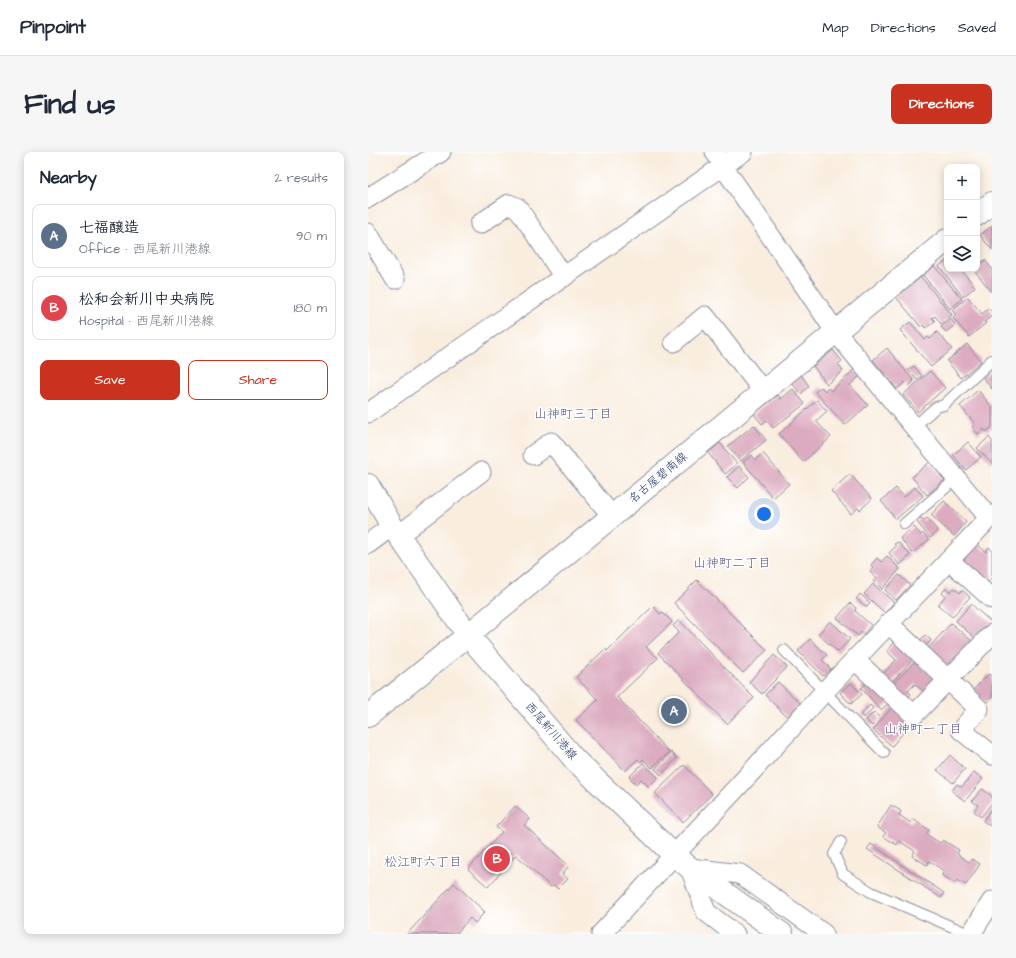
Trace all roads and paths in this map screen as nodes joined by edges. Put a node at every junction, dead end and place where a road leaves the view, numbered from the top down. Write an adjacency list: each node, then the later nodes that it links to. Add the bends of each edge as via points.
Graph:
1 (441, 152): 4 (street)
2 (743, 152): 3 (street)
3 (719, 159): 10 (street); 12 (street)
4 (368, 198)
5 (992, 203): 6 (main road)
6 (980, 213)
7 (480, 224): 10 (street, via 509,204 518,208)
8 (368, 233): 11 (street)
9 (944, 242): 12 (main road, 名古屋碧南線)
10 (564, 277): 16 (street)
11 (395, 279)
12 (835, 331): 15 (main road, 名古屋碧南線); 17 (street)
13 (674, 342): 15 (street, via 705,316)
14 (992, 360): 17 (lane, via 944,405 936,407)
15 (763, 391): 22 (main road, 名古屋碧南線)
16 (368, 413)
17 (914, 427): 20 (street)
18 (534, 455): 22 (street, via 551,442)
19 (481, 472): 25 (street)
20 (957, 478): 23 (street); 24 (lane)
21 (368, 485): 25 (main road, 西尾新川港線)
22 (612, 516): 31 (main road, 名古屋碧南線)
23 (991, 516): 27 (street)
24 (904, 524)
25 (396, 531): 26 (street); 31 (main road, 西尾新川港線)
26 (368, 544)
27 (949, 560): 28 (street); 29 (street)
28 (992, 599)
29 (889, 624): 33 (street); 34 (street)
30 (992, 634): 34 (street)
31 (468, 635): 36 (main road, 名古屋碧南線); 40 (main road, 西尾新川港線, via 575,760)
32 (784, 650): 35 (lane)
33 (855, 660): 34 (street, via 914,715); 35 (street)
34 (947, 680): 38 (street, via 979,709 961,730)
35 (824, 692): 37 (lane); 40 (street, via 754,769)
36 (368, 716)
37 (884, 754)
38 (992, 755)
39 (841, 842): 46 (lane, via 834,854 843,874 871,892)
40 (682, 862): 42 (street); 43 (street, via 706,912); 44 (main road, 西尾新川港線); 45 (street, via 740,874)
41 (992, 901): 46 (street)
42 (601, 934)
43 (735, 934)
44 (782, 934)
45 (824, 934)
46 (970, 934)

